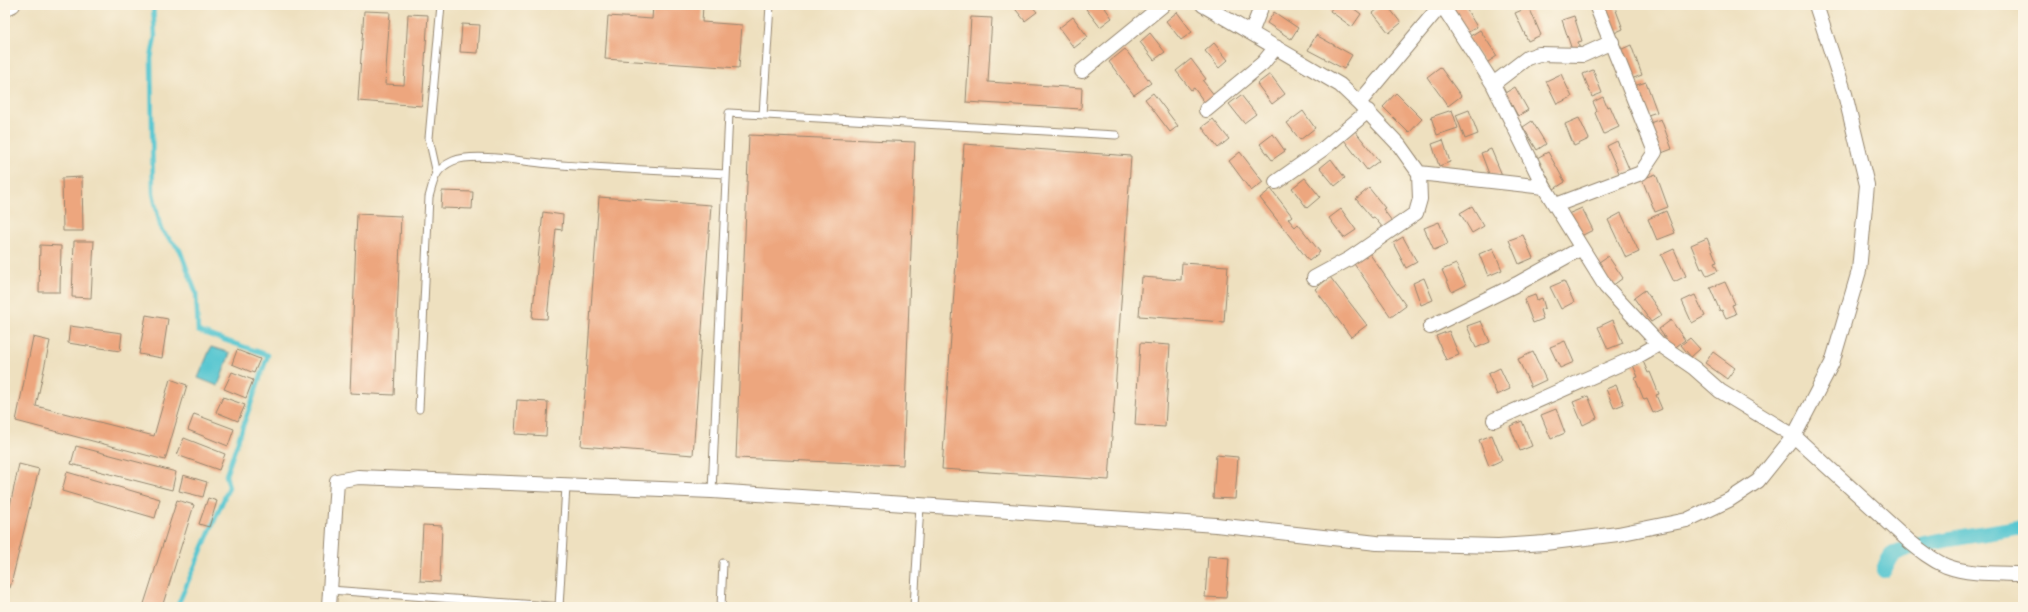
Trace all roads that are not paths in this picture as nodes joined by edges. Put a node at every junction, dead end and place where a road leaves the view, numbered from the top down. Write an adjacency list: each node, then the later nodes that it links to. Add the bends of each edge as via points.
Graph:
1 (13, 5): 10 (street)
2 (441, 5): 21 (lane, via 429,138)
3 (770, 5): 18 (lane)
4 (1163, 5): 14 (street)
5 (1204, 5): 11 (street)
6 (1262, 5): 11 (street)
7 (1441, 5): 15 (street); 16 (street)
8 (1596, 5): 12 (street)
9 (1816, 5): 32 (street, via 1845,94 1867,185 1859,271 1832,363)
10 (5, 9)
11 (1251, 33): 13 (street)
12 (1612, 42): 15 (street, via 1583,55 1539,54 1527,58); 25 (street, via 1655,152 1641,173)
13 (1276, 47): 16 (street, via 1340,85); 17 (street, via 1263,63)
14 (1082, 71)
15 (1493, 84): 24 (street)
16 (1363, 107): 20 (street, via 1399,144); 23 (street, via 1323,149)
17 (1206, 110)
18 (763, 115): 19 (lane); 22 (lane, via 729,113)
19 (1116, 135)
20 (1419, 173): 24 (street); 27 (street, via 1420,199 1416,213 1349,259)
21 (437, 174): 22 (lane, via 440,168 455,161 471,158); 30 (lane, via 429,197)
22 (726, 174): 34 (lane)
23 (1276, 182)
24 (1544, 187): 25 (street)
25 (1556, 205): 26 (street)
26 (1580, 248): 28 (street, via 1517,284); 29 (street, via 1606,287)
27 (1314, 278)
28 (1430, 327)
29 (1659, 344): 31 (street, via 1638,356); 32 (street, via 1720,390)
30 (419, 409)
31 (1494, 420)
32 (1794, 436): 35 (street, via 1758,481 1729,500 1688,520 1618,534 1545,543 1498,546 1377,543 1216,525); 37 (street, via 1928,557 1946,566 1966,570)
33 (566, 486): 34 (street); 38 (street, via 358,477 336,481); 40 (lane)
34 (712, 491): 35 (street)
35 (920, 505): 43 (lane)
36 (723, 563): 42 (lane)
37 (2023, 574)
38 (330, 590): 39 (street); 40 (lane)
39 (329, 607)
40 (559, 607): 41 (lane)
41 (563, 607)
42 (721, 607)
43 (914, 607)

